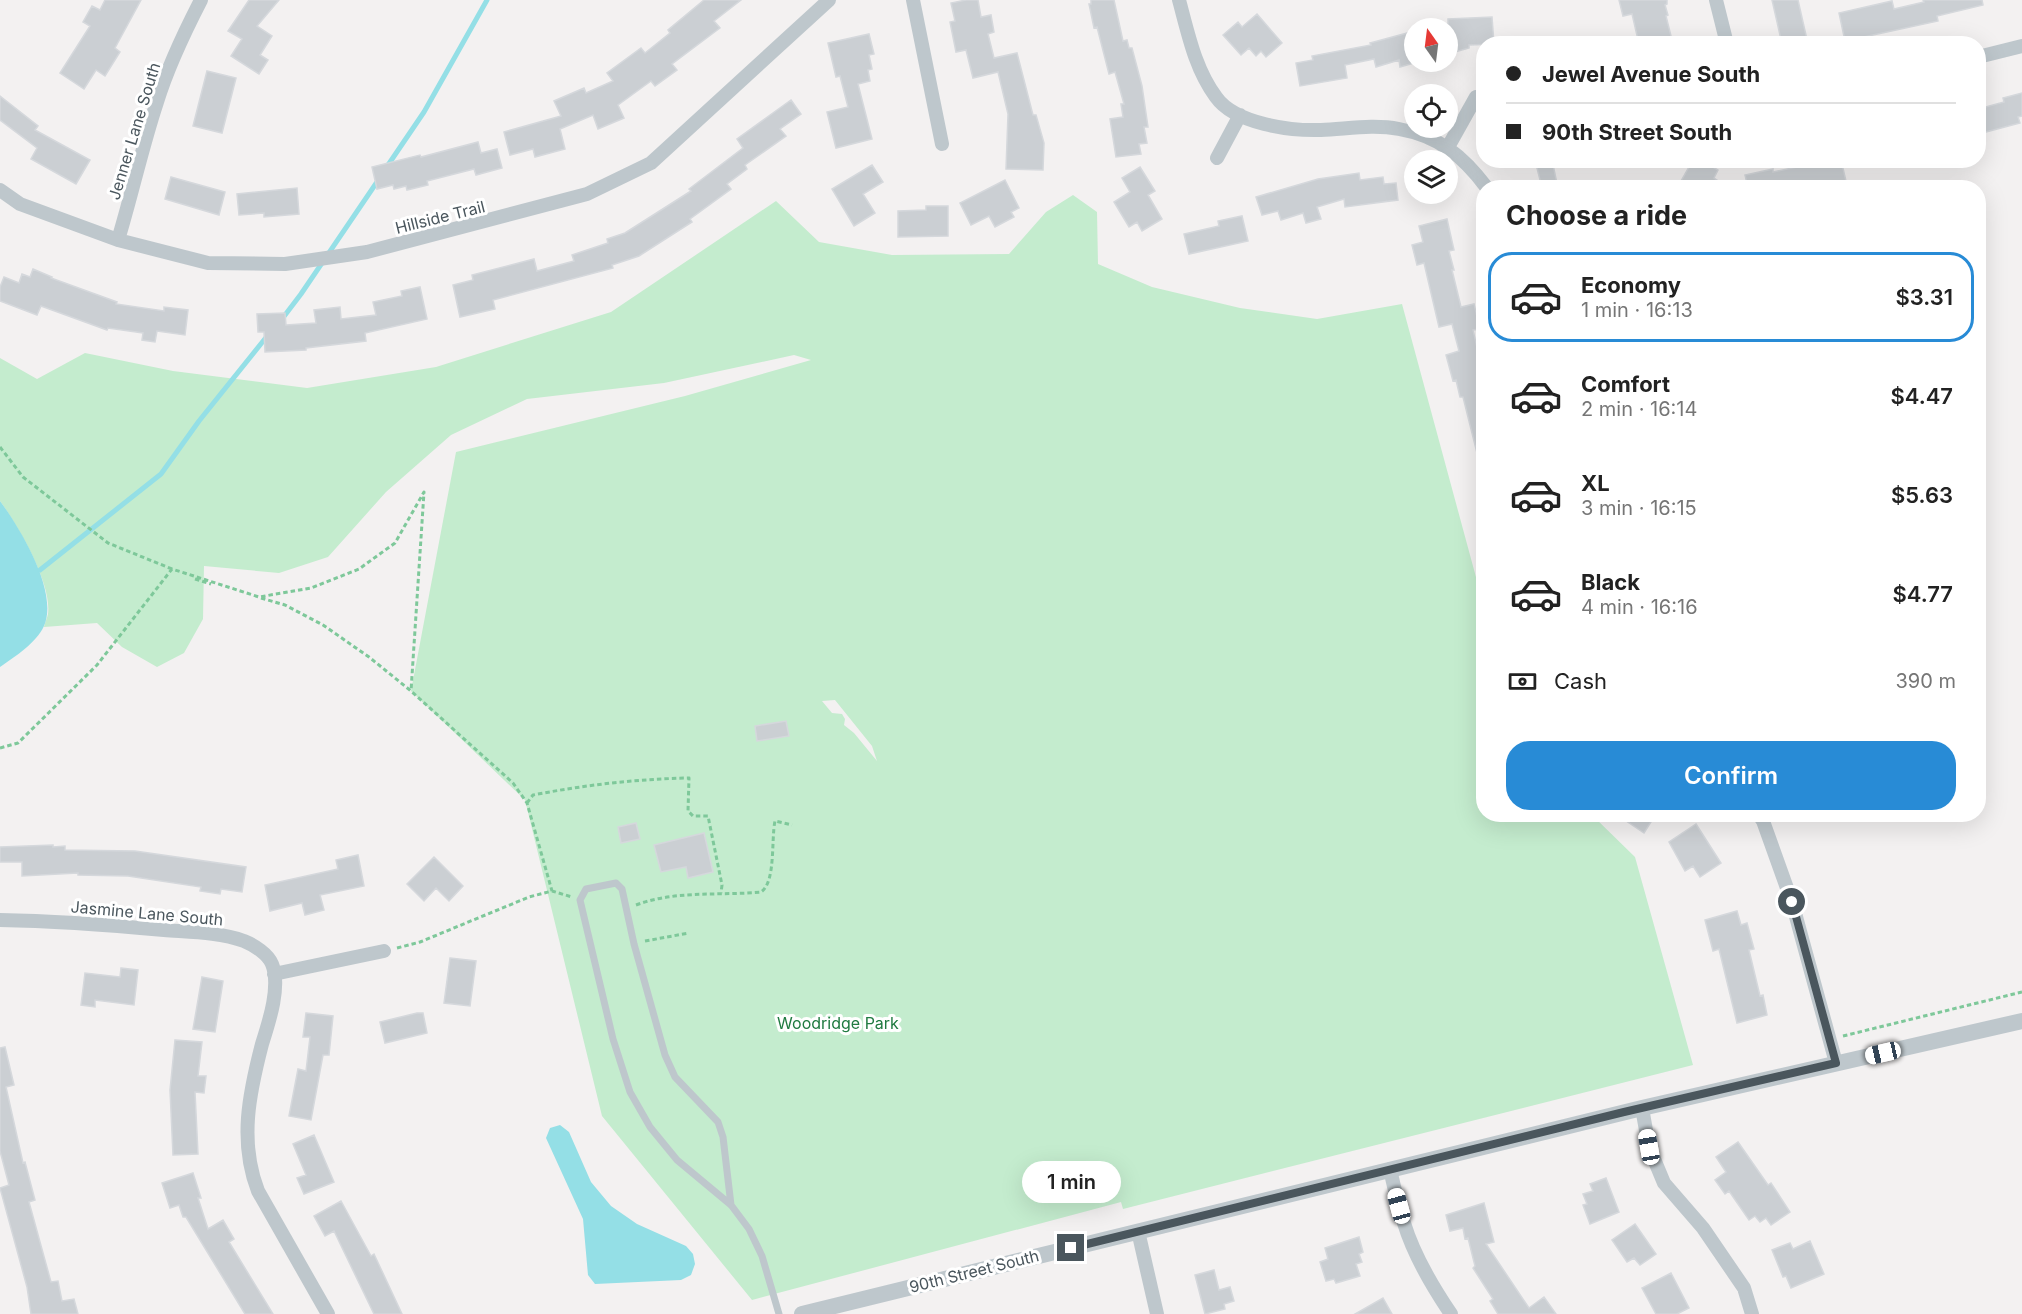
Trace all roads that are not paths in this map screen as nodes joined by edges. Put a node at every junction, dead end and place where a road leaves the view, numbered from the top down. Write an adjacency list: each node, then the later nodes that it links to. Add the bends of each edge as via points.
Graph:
1 (201, 0): 16 (street, Jenner Lane South, via 157,102)
2 (829, 0): 16 (street, Hillside Trail, via 651,163 587,195 367,252 285,264 208,262)
3 (913, 0): 11 (street)
4 (1179, 0): 10 (street, via 1195,59 1216,98)
5 (1716, 0): 6 (street)
6 (1725, 36)
7 (2022, 46): 8 (street)
8 (1986, 55)
9 (1476, 97): 12 (street)
10 (1240, 115): 12 (street, via 1280,126 1319,130 1398,129); 13 (street)
11 (942, 144)
12 (1448, 147): 14 (street)
13 (1217, 158)
14 (1481, 180)
15 (0, 190): 16 (street, Hillside Trail, via 20,204)
16 (118, 240)
17 (1763, 822): 22 (street, via 1792,902)
18 (0, 920): 20 (street, Jasmine Lane South, via 77,922 213,934 256,947 271,962)
19 (384, 951): 20 (street)
20 (274, 974): 27 (street, via 269,1021 254,1075 247,1155 258,1191)
21 (2022, 1021): 22 (street, 90th Street South)
22 (1836, 1063): 23 (street, 90th Street South)
23 (1642, 1108): 24 (street, 90th Street South); 32 (street, via 1649,1147 1664,1183 1703,1228 1744,1288)
24 (1390, 1168): 26 (street, 90th Street South); 31 (street, via 1415,1252)
25 (731, 1205): 25 (lane, via 677,1160 650,1127 630,1092 613,1039 580,900 586,889 616,883 622,889 665,1055 675,1077 718,1122); 28 (lane, via 762,1256)
26 (1138, 1231): 29 (street, 90th Street South); 30 (street)
27 (328, 1314)
28 (779, 1314)
29 (802, 1314)
30 (1157, 1314)
31 (1451, 1314)
32 (1752, 1314)

